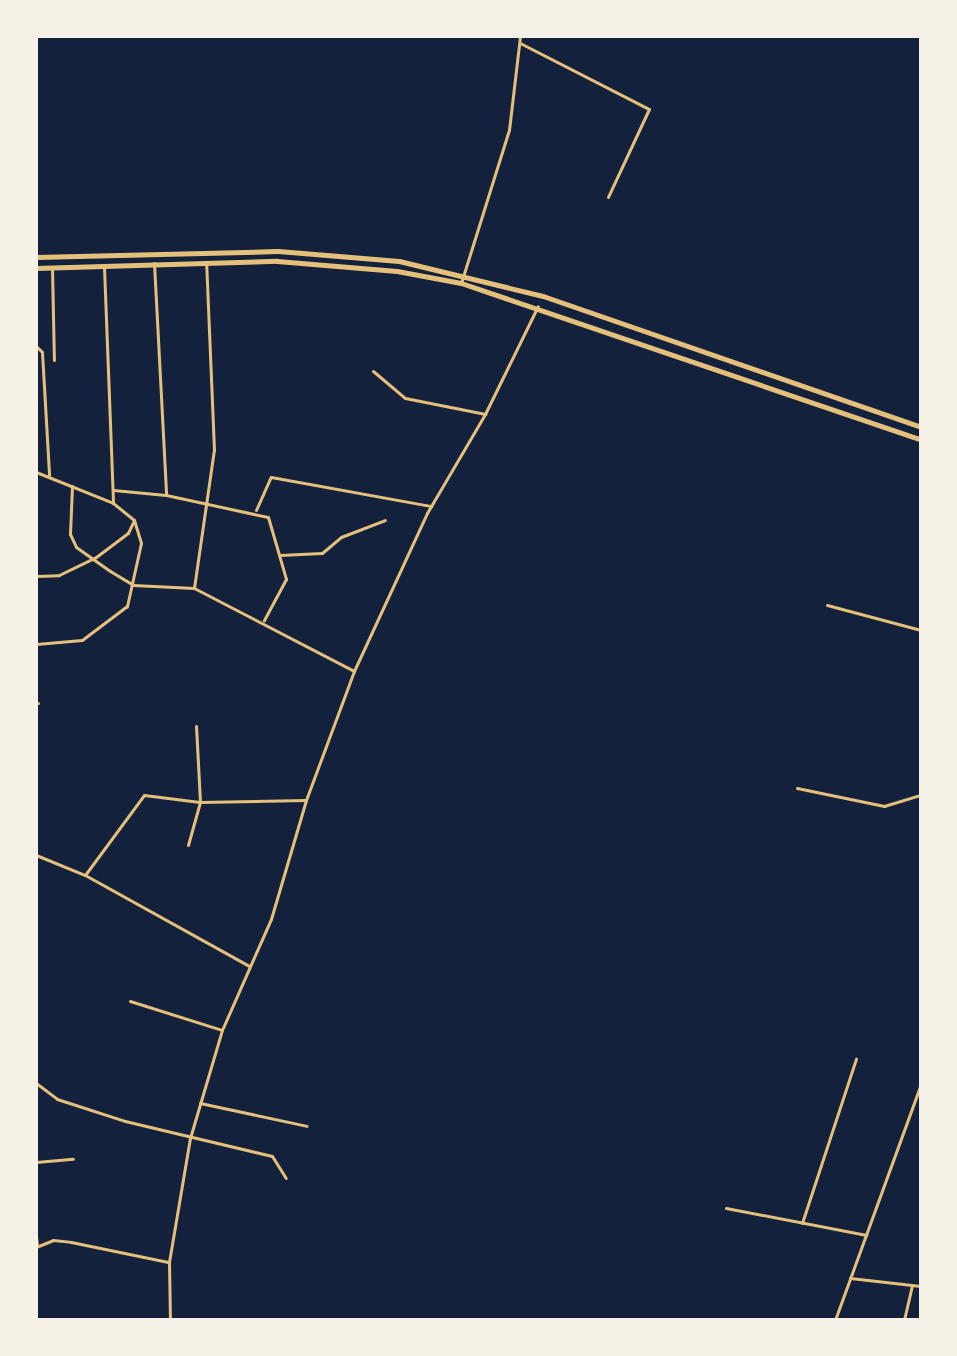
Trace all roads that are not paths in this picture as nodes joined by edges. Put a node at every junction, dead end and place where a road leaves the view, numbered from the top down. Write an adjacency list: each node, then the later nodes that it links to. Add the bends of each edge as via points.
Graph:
1 (520, 36): 2 (street)
2 (520, 43): 3 (street, via 649,109); 10 (street, via 509,130)
3 (608, 197)
4 (36, 257): 10 (main road, via 278,251 399,261)
5 (206, 262): 6 (main road); 11 (main road, via 338,264); 25 (street, via 214,450)
6 (154, 263): 7 (main road); 23 (street)
7 (104, 265): 9 (main road); 22 (street)
8 (36, 268): 9 (main road)
9 (52, 268): 14 (street)
10 (463, 274): 11 (street); 17 (main road, via 543,296)
11 (461, 283): 12 (main road)
12 (538, 306): 16 (street); 18 (main road)
13 (36, 346): 20 (street, via 42,352)
14 (54, 360)
15 (373, 371): 16 (street, via 405,398)
16 (485, 414): 26 (street)
17 (921, 427)
18 (921, 440)
19 (36, 472): 20 (street)
20 (49, 475): 21 (street)
21 (72, 486): 24 (street); 31 (street, via 70,534 76,547)
22 (113, 490): 23 (street); 24 (street)
23 (166, 495): 25 (street)
24 (113, 503): 28 (street)
25 (203, 503): 27 (street); 34 (street)
26 (431, 506): 27 (street, via 271,477); 39 (street)
27 (256, 511): 30 (street, via 268,517)
28 (134, 520): 31 (street, via 128,533); 33 (street, via 141,543)
29 (385, 520): 30 (street, via 341,537 322,553)
30 (280, 555): 36 (street, via 285,587)
31 (96, 557): 32 (street, via 59,575); 33 (street)
32 (36, 576)
33 (133, 585): 34 (street); 38 (street, via 127,606 82,640)
34 (194, 588): 36 (street)
35 (827, 605): 37 (street)
36 (264, 620): 39 (street)
37 (921, 630)
38 (36, 644)
39 (354, 671): 43 (street)
40 (196, 726): 44 (street)
41 (797, 788): 42 (street, via 884,806)
42 (921, 795)
43 (306, 800): 44 (street); 48 (street, via 271,919)
44 (200, 802): 45 (street); 47 (street, via 152,793 139,798)
45 (188, 845)
46 (36, 855): 47 (street)
47 (85, 875): 48 (street)
48 (249, 966): 50 (street)
49 (130, 1001): 50 (street)
50 (222, 1030): 54 (street)
51 (856, 1059): 61 (street)
52 (36, 1083): 56 (street, via 57,1099)
53 (921, 1084): 62 (street)
54 (200, 1103): 55 (street); 56 (street)
55 (307, 1126)
56 (190, 1138): 59 (street, via 272,1156); 65 (street)
57 (73, 1159): 58 (street)
58 (36, 1162)
59 (286, 1178)
60 (726, 1208): 61 (street)
61 (802, 1223): 62 (street)
62 (866, 1235): 66 (street)
63 (36, 1236): 64 (street)
64 (36, 1246): 65 (street, via 71,1242)
65 (169, 1262): 69 (street)
66 (850, 1278): 67 (street); 70 (street)
67 (912, 1285): 68 (street); 71 (street)
68 (921, 1286)
69 (170, 1320)
70 (835, 1320)
71 (904, 1320)

